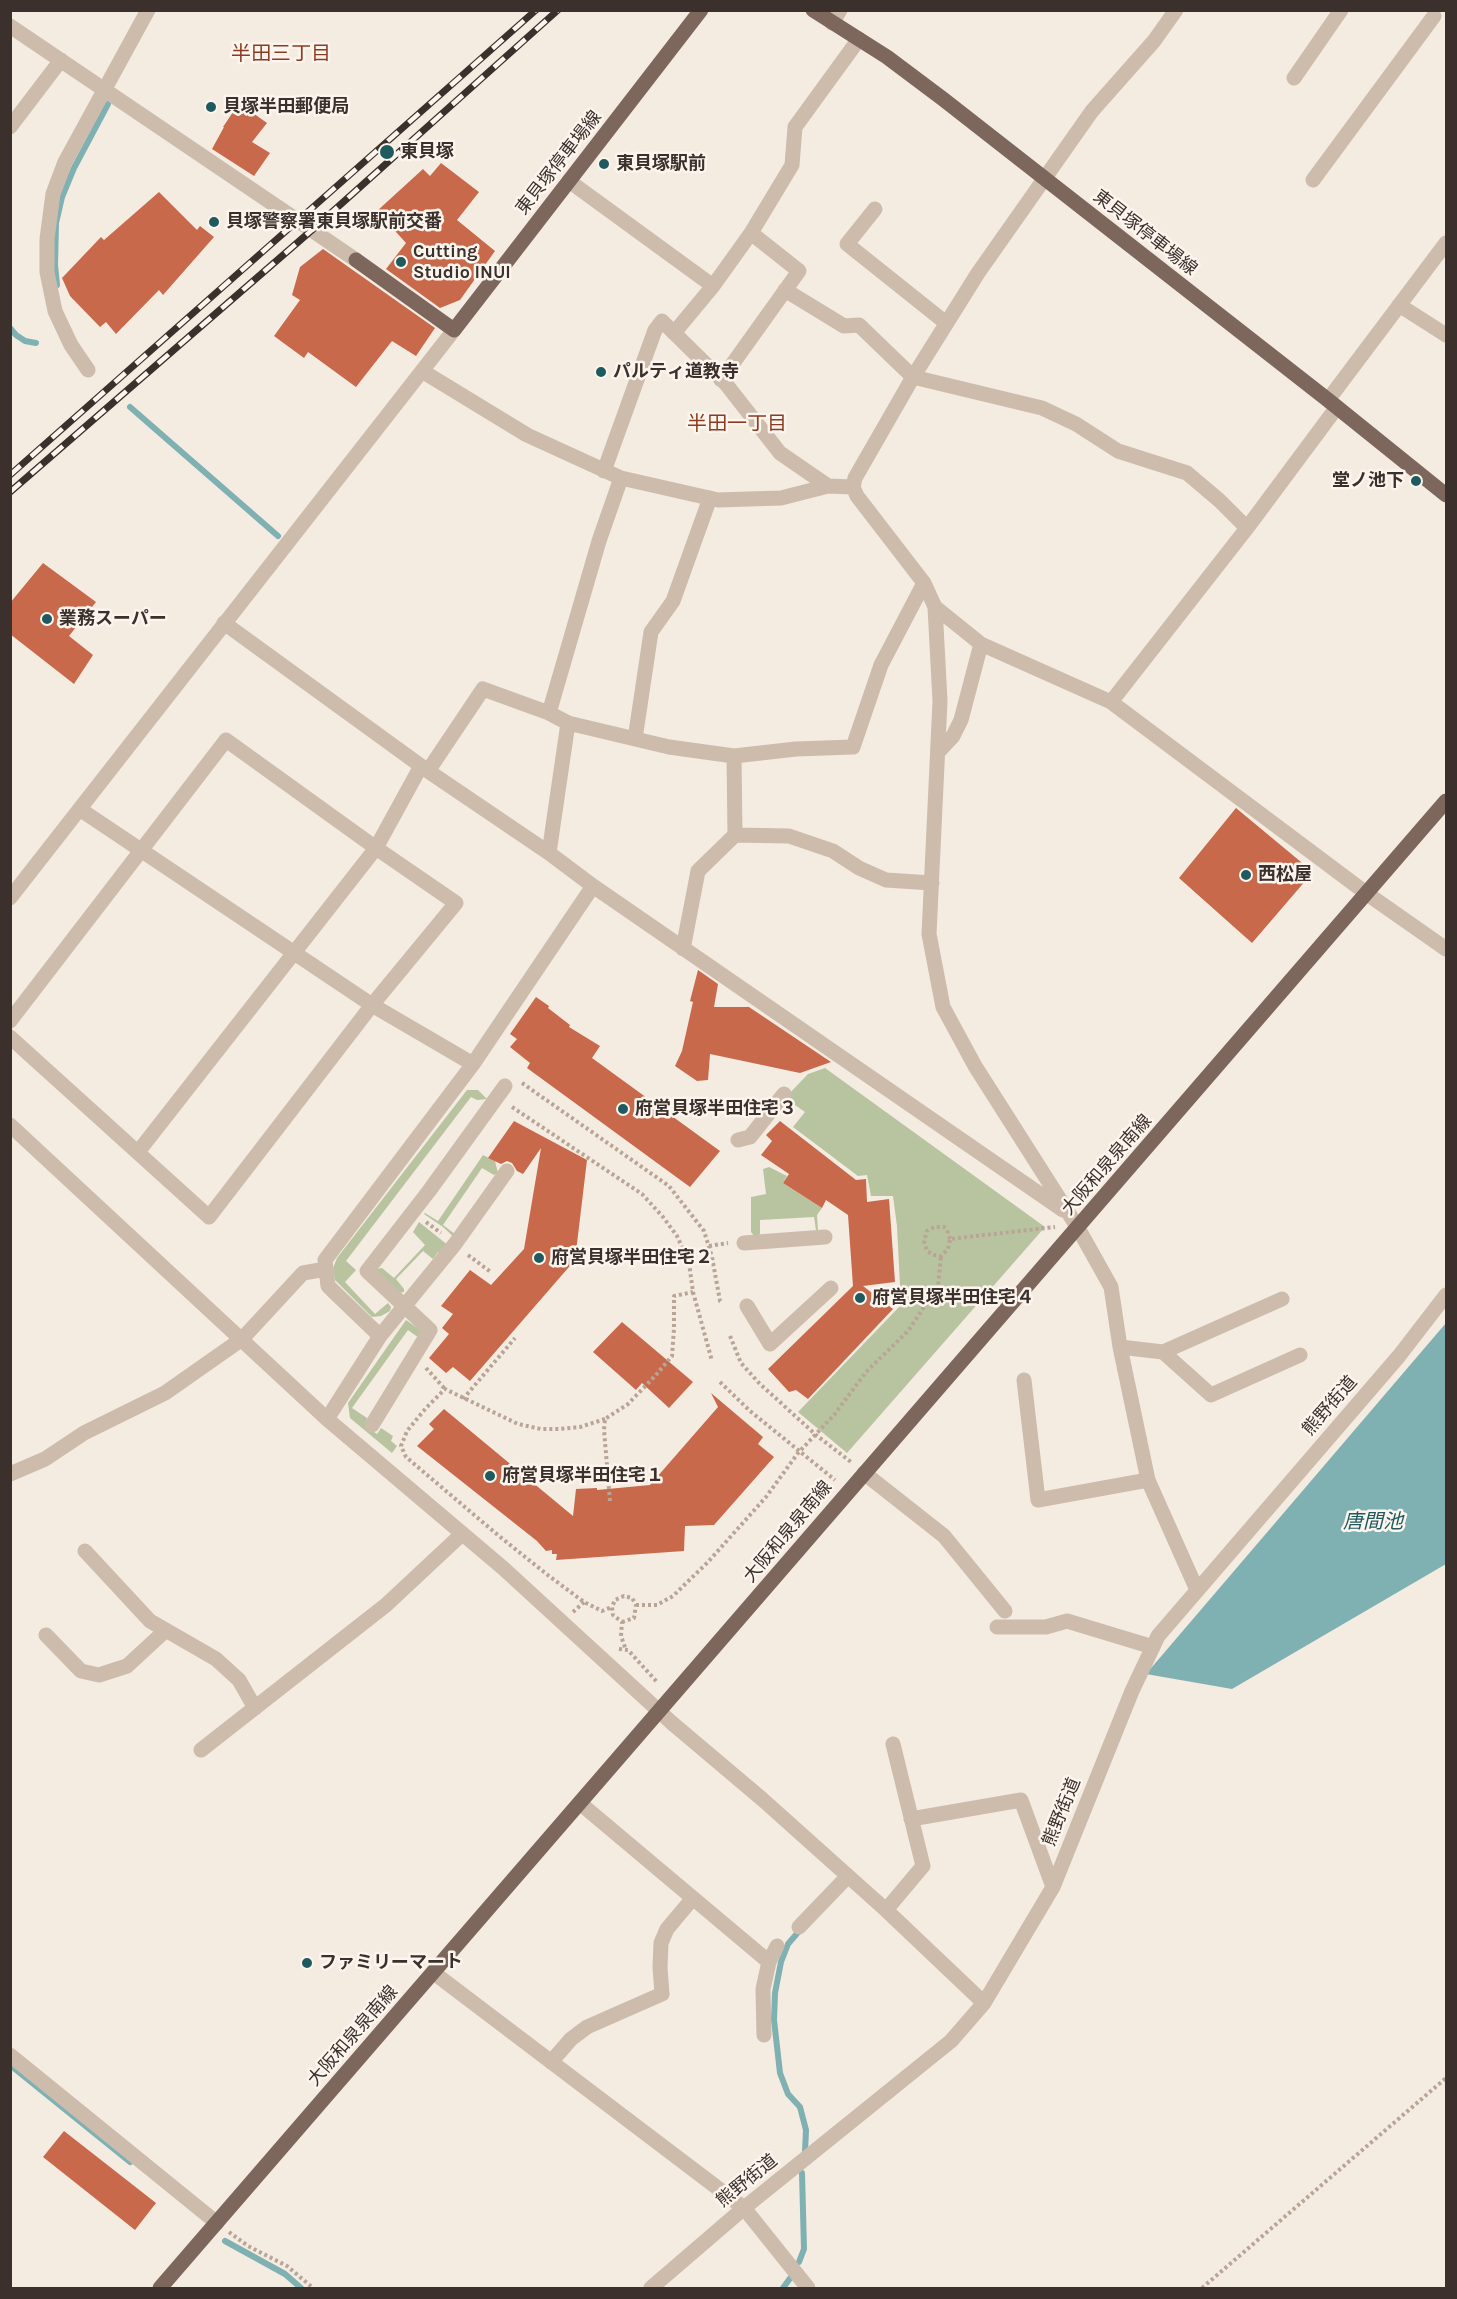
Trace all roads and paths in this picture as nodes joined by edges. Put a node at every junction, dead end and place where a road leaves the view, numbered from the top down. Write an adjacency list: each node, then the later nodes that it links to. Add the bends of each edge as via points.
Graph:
1 (148, 10): 12 (street)
2 (701, 10): 16 (main road, 東貝塚停車場線)
3 (813, 10): 6 (main road, 東貝塚停車場線)
4 (1176, 10): 14 (street, via 1092,111)
5 (1341, 10): 11 (street)
6 (836, 17): 9 (main road, 東貝塚停車場線)
7 (1436, 17): 15 (street)
8 (10, 26): 10 (street)
9 (860, 39): 14 (main road, 東貝塚停車場線); 18 (street, via 795,127 792,165)
10 (61, 60): 12 (street); 13 (street)
11 (1294, 78)
12 (105, 91): 20 (street); 28 (street, via 65,162 53,194 47,239 47,272 56,311 71,345)
13 (10, 128)
14 (1044, 178): 24 (street); 32 (main road, 東貝塚停車場線)
15 (1313, 180)
16 (569, 181): 21 (street); 25 (main road, 東貝塚停車場線)
17 (875, 208): 24 (street, via 848,244)
18 (751, 233): 21 (street); 22 (street, via 799,271)
19 (1446, 243): 23 (street)
20 (356, 260): 25 (main road)
21 (712, 286): 26 (street)
22 (785, 290): 30 (street, via 844,326 860,325); 31 (street)
23 (1400, 305): 27 (street); 32 (street)
24 (946, 323): 30 (street)
25 (454, 330): 29 (street)
26 (674, 333): 31 (street); 33 (street, via 663,321 655,330)
27 (1446, 335)
28 (88, 370)
29 (422, 371): 33 (street, via 527,435); 42 (street)
30 (913, 377): 36 (street); 39 (street, via 1042,408 1119,450 1187,473)
31 (721, 380): 35 (street, via 780,453)
32 (1333, 404): 37 (main road, 東貝塚停車場線); 39 (street)
33 (604, 471): 34 (street)
34 (621, 478): 38 (street); 45 (street)
35 (828, 486): 36 (street); 38 (street, via 781,498)
36 (853, 487): 40 (street)
37 (1446, 495)
38 (710, 498): 47 (street, via 673,601 651,632)
39 (1247, 528): 44 (street)
40 (924, 583): 41 (street); 49 (street, via 881,665 853,747)
41 (935, 607): 43 (street); 48 (street, via 940,701)
42 (224, 622): 50 (street); 52 (street)
43 (981, 644): 44 (street); 48 (street, via 961,720)
44 (1112, 702): 59 (street)
45 (549, 713): 46 (street); 50 (street, via 483,689)
46 (568, 723): 47 (street); 56 (street)
47 (635, 739): 49 (street)
48 (938, 752): 57 (street)
49 (734, 756): 53 (street)
50 (425, 768): 54 (street); 56 (street)
51 (1446, 801): 59 (main road, 大阪和泉泉南線)
52 (81, 810): 55 (street); 60 (street)
53 (735, 835): 57 (street, via 789,836 833,851 886,880); 61 (street, via 699,871)
54 (376, 848): 55 (street, via 226,740); 63 (street); 64 (street, via 456,903)
55 (141, 852): 63 (street); 65 (street)
56 (549, 853): 58 (street)
57 (932, 883): 75 (street, via 929,934 944,1007 975,1066)
58 (593, 886): 61 (street); 67 (street)
59 (1366, 893): 62 (street); 77 (main road, 大阪和泉泉南線)
60 (10, 898)
61 (683, 949): 75 (street)
62 (1446, 949)
63 (294, 953): 64 (street); 73 (street)
64 (372, 1005): 67 (street); 73 (street, via 209,1217)
65 (10, 1021)
66 (10, 1037): 73 (street)
67 (472, 1064): 82 (street, via 325,1260)
68 (520, 1082): 87 (path, via 669,1186 704,1231)
69 (501, 1092): 84 (path, via 642,1194 677,1236 689,1263); 88 (street, via 367,1271)
70 (784, 1094): 72 (street, via 750,1137)
71 (10, 1125): 93 (street)
72 (738, 1140)
73 (138, 1152)
74 (507, 1171): 88 (street)
75 (1068, 1214): 77 (street)
76 (1056, 1227): 79 (path)
77 (1078, 1228): 94 (street, via 1111,1287); 109 (main road, 大阪和泉泉南線)
78 (825, 1237): 80 (street)
79 (950, 1239): 81 (path); 81 (path, via 944,1227 927,1230 927,1251)
80 (744, 1243)
81 (941, 1256): 106 (path, via 938,1286 908,1331 866,1372)
82 (326, 1269): 90 (street, via 328,1286); 93 (street, via 303,1273)
83 (831, 1288): 89 (street, via 770,1344)
84 (693, 1292): 98 (path); 104 (path, via 675,1296 672,1356 628,1404)
85 (1446, 1295): 116 (street, 熊野街道, via 1399,1356)
86 (1282, 1299): 95 (street)
87 (723, 1303)
88 (405, 1306): 90 (street); 97 (street, via 430,1330)
89 (747, 1306)
90 (380, 1336): 103 (street)
91 (729, 1336): 106 (path, via 741,1363)
92 (515, 1338): 102 (path)
93 (242, 1339): 103 (street); 110 (street, via 165,1393)
94 (1120, 1347): 95 (street); 111 (street)
95 (1163, 1352): 96 (street, via 1211,1395)
96 (1300, 1354)
97 (414, 1356): 101 (path); 105 (street)
98 (712, 1360)
99 (1024, 1380): 111 (street, via 1038,1500)
100 (720, 1382): 107 (path)
101 (445, 1389): 102 (path); 118 (path, via 403,1437 400,1446 406,1457 584,1602 602,1611)
102 (463, 1399): 104 (path, via 518,1424 541,1429 580,1427)
103 (327, 1419): 114 (street)
104 (605, 1419): 113 (path)
105 (372, 1425)
106 (816, 1435): 107 (path); 108 (path)
107 (800, 1451): 112 (path); 117 (path, via 766,1497 673,1596 657,1605)
108 (851, 1462)
109 (864, 1473): 119 (street, via 944,1536); 127 (main road, 大阪和泉泉南線)
110 (10, 1474)
111 (1148, 1480): 116 (street)
112 (836, 1481)
113 (610, 1501)
114 (462, 1534): 126 (street, via 386,1605); 127 (street)
115 (85, 1551): 122 (street, via 150,1621)
116 (1197, 1590): 124 (street, 熊野街道)
117 (636, 1605): 118 (path, via 632,1598 624,1596 615,1600); 120 (path, via 634,1618)
118 (612, 1607): 120 (path, via 613,1615)
119 (1005, 1611)
120 (622, 1622): 125 (path, via 621,1636)
121 (997, 1627): 124 (street, via 1046,1627 1067,1621)
122 (166, 1630): 123 (street, via 128,1666 99,1675 81,1671); 126 (street, via 216,1659 239,1680)
123 (46, 1635)
124 (1153, 1647): 133 (street, 熊野街道)
125 (627, 1650)
126 (255, 1708): 129 (street)
127 (660, 1712): 130 (main road, 大阪和泉泉南線); 132 (street)
128 (893, 1744): 131 (street)
129 (201, 1750)
130 (581, 1803): 134 (street); 139 (main road, 大阪和泉泉南線)
131 (911, 1819): 133 (street, via 1021,1800); 135 (street, via 923,1866)
132 (848, 1876): 135 (street); 136 (street)
133 (1053, 1887): 140 (street, 熊野街道)
134 (693, 1898): 138 (street); 143 (street, via 667,1929 661,1943 662,1994 587,2027)
135 (886, 1910): 140 (street)
136 (800, 1927)
137 (777, 1946): 138 (street)
138 (769, 1962): 141 (street, via 763,1989)
139 (434, 1973): 143 (street); 146 (main road, 大阪和泉泉南線)
140 (984, 2003): 145 (street, 熊野街道, via 951,2041)
141 (764, 2035)
142 (10, 2055): 146 (street)
143 (551, 2062): 145 (street)
144 (1446, 2078): 151 (path)
145 (744, 2208): 149 (street, 熊野街道); 150 (street)
146 (217, 2223): 147 (main road, 大阪和泉泉南線); 148 (path, via 248,2246 287,2266)
147 (160, 2289)
148 (313, 2289)
149 (651, 2289)
150 (808, 2289)
151 (1202, 2289)

